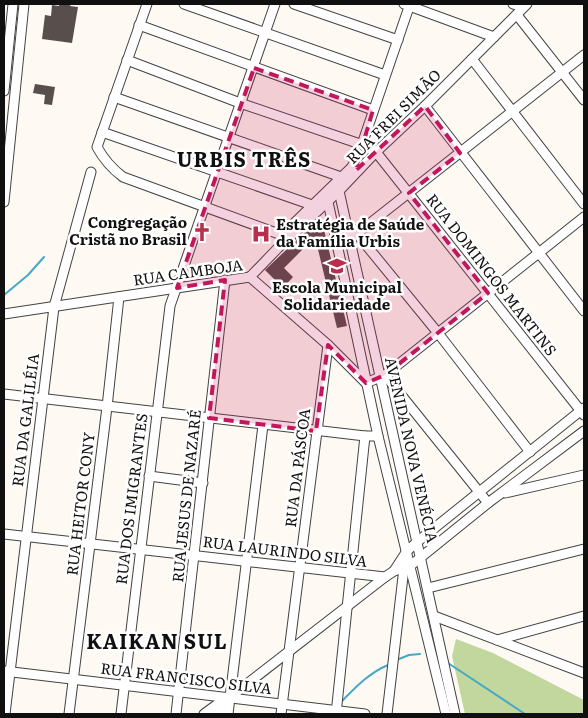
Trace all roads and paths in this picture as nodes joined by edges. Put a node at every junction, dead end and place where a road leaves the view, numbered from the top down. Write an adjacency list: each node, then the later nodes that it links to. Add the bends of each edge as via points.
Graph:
1 (12, 4): 20 (street)
2 (24, 4): 37 (street)
3 (147, 4): 10 (street)
4 (184, 4): 11 (street)
5 (275, 4): 11 (street, RUA DOS IMIGRANTES)
6 (294, 4): 13 (street)
7 (408, 4): 12 (street); 13 (street)
8 (513, 4): 9 (street)
9 (523, 9): 12 (street, RUA FREI SIMÃO); 18 (street)
10 (139, 25): 16 (street); 17 (street)
11 (265, 33): 17 (street, RUA DOS IMIGRANTES); 19 (street)
12 (494, 37): 15 (street, RUA FREI SIMÃO)
13 (398, 40): 19 (street)
14 (584, 55): 18 (street)
15 (472, 59): 24 (street, RUA FREI SIMÃO); 26 (street)
16 (127, 60): 21 (street); 23 (street)
17 (254, 68): 23 (street, RUA DOS IMIGRANTES); 25 (street)
18 (562, 72): 22 (street); 26 (street)
19 (385, 75): 25 (street)
20 (4, 91)
21 (114, 97): 27 (street); 28 (street)
22 (584, 100)
23 (240, 103): 28 (street, RUA DOS IMIGRANTES); 29 (street)
24 (425, 106): 30 (street, RUA FREI SIMÃO); 31 (street)
25 (373, 110): 29 (street)
26 (512, 112): 31 (street); 39 (street)
27 (102, 132): 33 (street); 41 (street, via 96,147 111,168 123,177)
28 (228, 137): 33 (street, RUA DOS IMIGRANTES); 34 (street)
29 (363, 145): 30 (street); 34 (street)
30 (376, 152): 34 (street, RUA FREI SIMÃO); 36 (street, RUA DOMINGOS MARTINS)
31 (460, 153): 36 (street); 45 (street)
32 (91, 172): 53 (street, RUA DA GALILÉIA)
33 (216, 172): 40 (street); 41 (street, RUA DOS IMIGRANTES)
34 (344, 180): 35 (street, RUA FREI SIMÃO); 40 (street, RUA FREI SIMÃO)
35 (339, 191): 38 (street, RUA FREI SIMÃO); 43 (street, AVENIDA NOVA VENÉCIA, via 346,222)
36 (409, 192): 43 (street); 51 (street, RUA DOMINGOS MARTINS)
37 (4, 202)
38 (328, 202): 44 (street, RUA FREI SIMÃO); 47 (street, AVENIDA NOVA VENÉCIA)
39 (584, 204)
40 (312, 205): 44 (street, RUA FREI SIMÃO)
41 (204, 206): 44 (street); 50 (street, RUA DOS IMIGRANTES)
42 (584, 218): 45 (street)
43 (353, 236): 46 (street, AVENIDA NOVA VENÉCIA); 56 (street)
44 (286, 237): 48 (street, RUA FREI SIMÃO)
45 (538, 253): 51 (street); 54 (street)
46 (354, 256): 47 (street); 58 (street, AVENIDA NOVA VENÉCIA)
47 (340, 260): 59 (street, AVENIDA NOVA VENÉCIA)
48 (250, 277): 49 (street, RUA CAMBOJA); 57 (street, RUA CAMBOJA)
49 (225, 280): 50 (street, RUA CAMBOJA); 65 (street, RUA JESUS DE NAZARÉ)
50 (177, 288): 52 (street, RUA CAMBOJA); 64 (street, RUA DOS IMIGRANTES, via 170,306)
51 (488, 293): 56 (street); 63 (street, RUA DOMINGOS MARTINS)
52 (119, 297): 53 (street, RUA CAMBOJA); 62 (street, RUA HEITOR CONY)
53 (54, 307): 55 (street, RUA CAMBOJA); 61 (street, RUA DA GALILÉIA)
54 (584, 311)
55 (4, 314)
56 (438, 333): 58 (street); 73 (street)
57 (328, 345): 59 (street, RUA CAMBOJA); 67 (street, RUA DA PÁSCOA)
58 (383, 377): 59 (street); 71 (street, AVENIDA NOVA VENÉCIA); 77 (street)
59 (366, 383): 70 (street, AVENIDA NOVA VENÉCIA)
60 (4, 394): 61 (street)
61 (43, 399): 62 (street); 81 (street, RUA DA GALILÉIA)
62 (107, 407): 64 (street); 83 (street, RUA HEITOR CONY)
63 (583, 411): 73 (street)
64 (156, 412): 65 (street); 75 (street, RUA DOS IMIGRANTES)
65 (209, 418): 66 (street); 76 (street, RUA JESUS DE NAZARÉ)
66 (263, 424): 67 (street); 89 (street)
67 (316, 431): 69 (street); 91 (street, RUA DA PÁSCOA)
68 (584, 431): 78 (street)
69 (365, 436): 70 (street); 93 (street)
70 (378, 436): 72 (street, AVENIDA NOVA VENÉCIA)
71 (396, 446): 72 (street); 82 (street, AVENIDA NOVA VENÉCIA)
72 (382, 451): 86 (street, AVENIDA NOVA VENÉCIA)
73 (530, 452): 77 (street)
74 (584, 475): 78 (street)
75 (149, 476): 76 (street); 84 (street, RUA DOS IMIGRANTES)
76 (203, 483): 87 (street, RUA JESUS DE NAZARÉ)
77 (479, 492): 79 (street); 82 (street)
78 (500, 494): 79 (street)
79 (488, 503): 88 (street)
80 (4, 534): 81 (street, RUA LAURINDO SILVA)
81 (26, 536): 83 (street, RUA LAURINDO SILVA); 101 (street, RUA DA GALILÉIA)
82 (417, 542): 86 (street); 88 (street, AVENIDA NOVA VENÉCIA)
83 (90, 543): 84 (street, RUA LAURINDO SILVA); 103 (street, RUA HEITOR CONY)
84 (140, 549): 87 (street, RUA LAURINDO SILVA); 104 (street, RUA DOS IMIGRANTES)
85 (584, 549): 95 (street)
86 (407, 551): 90 (street, AVENIDA NOVA VENÉCIA); 92 (street)
87 (194, 556): 89 (street, RUA LAURINDO SILVA); 105 (street, RUA JESUS DE NAZARÉ)
88 (421, 557): 90 (street); 95 (street, AVENIDA NOVA VENÉCIA)
89 (246, 562): 91 (street, RUA LAURINDO SILVA); 106 (street)
90 (407, 567): 92 (street); 118 (street); 119 (street, AVENIDA NOVA VENÉCIA)
91 (300, 568): 93 (street, RUA LAURINDO SILVA); 100 (street, RUA DA PÁSCOA)
92 (394, 571): 94 (street)
93 (351, 574): 94 (street, RUA LAURINDO SILVA); 96 (street)
94 (385, 578): 96 (street)
95 (428, 588): 97 (street, AVENIDA NOVA VENÉCIA)
96 (346, 606): 100 (street); 108 (street)
97 (434, 616): 99 (street); 120 (street, AVENIDA NOVA VENÉCIA)
98 (584, 616): 99 (street)
99 (497, 640): 102 (street)
100 (290, 650): 106 (street); 107 (street, RUA DA PÁSCOA)
101 (7, 671): 103 (street, RUA FRANCISCO SILVA); 109 (street, RUA DA GALILÉIA)
102 (584, 673)
103 (73, 679): 104 (street, RUA FRANCISCO SILVA); 110 (street, RUA HEITOR CONY)
104 (124, 686): 105 (street, RUA FRANCISCO SILVA); 111 (street, RUA DOS IMIGRANTES)
105 (179, 691): 106 (street, RUA FRANCISCO SILVA); 112 (street, RUA JESUS DE NAZARÉ)
106 (229, 699): 107 (street, RUA FRANCISCO SILVA); 113 (street); 114 (street); 115 (street)
107 (282, 704): 108 (street, RUA FRANCISCO SILVA); 116 (street, RUA DA PÁSCOA)
108 (336, 712): 117 (street, RUA FRANCISCO SILVA)
109 (5, 714)
110 (69, 714)
111 (121, 714)
112 (176, 714)
113 (204, 714)
114 (215, 714)
115 (228, 714)
116 (281, 714)
117 (366, 714)
118 (387, 714)
119 (446, 714)
120 (456, 714)

